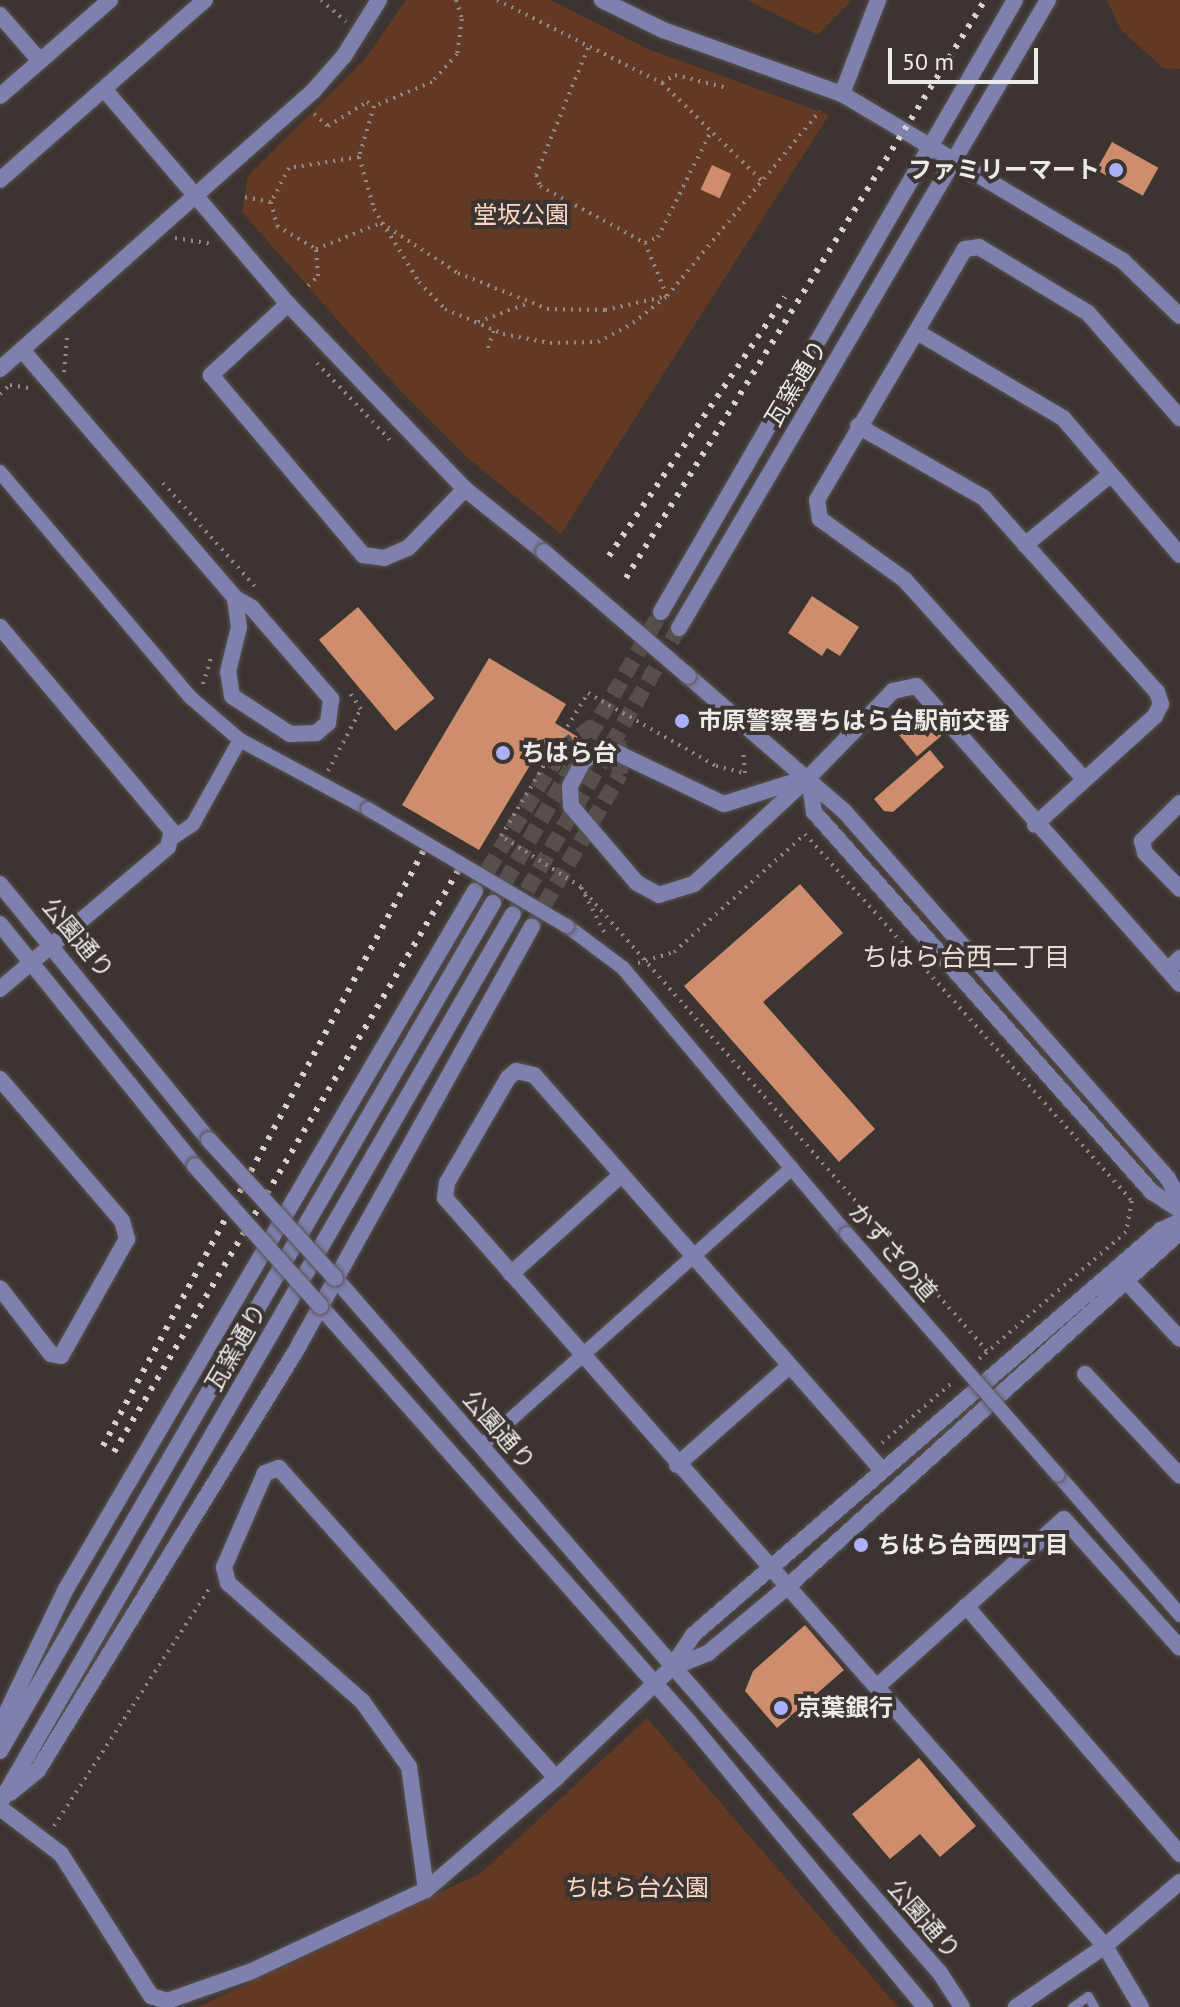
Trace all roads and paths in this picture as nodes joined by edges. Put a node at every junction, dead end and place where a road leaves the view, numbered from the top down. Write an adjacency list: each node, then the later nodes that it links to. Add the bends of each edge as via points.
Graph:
1 (110, 0): 14 (street)
2 (205, 0): 17 (street)
3 (321, 0): 12 (path)
4 (379, 0): 12 (street)
5 (456, 0): 20 (path, via 462,19 457,54 432,82)
6 (497, 0): 13 (path)
7 (602, 0): 18 (street, via 663,30)
8 (878, 0): 18 (street)
9 (1015, 0): 24 (street, 瓦窯通り)
10 (1048, 0): 26 (street, 瓦窯通り)
11 (0, 15): 14 (street)
12 (359, 34): 29 (street, via 314,90)
13 (588, 48): 15 (path); 33 (path, via 536,175 540,186)
14 (40, 61): 19 (street)
15 (662, 83): 16 (path, via 675,75); 23 (path)
16 (727, 88)
17 (104, 89): 27 (street); 29 (street)
18 (842, 94): 24 (street)
19 (0, 96)
20 (374, 106): 22 (path, via 367,102 328,126); 25 (path)
21 (820, 111): 28 (path)
22 (314, 114)
23 (711, 131): 28 (path); 33 (path, via 658,237)
24 (933, 149): 26 (street); 62 (street, 瓦窯通り)
25 (359, 157): 31 (path, via 289,168); 32 (path)
26 (954, 163): 41 (street, via 1123,261); 64 (street, 瓦窯通り)
27 (0, 180)
28 (762, 181): 38 (path)
29 (194, 194): 40 (street); 47 (street)
30 (245, 197): 31 (path)
31 (271, 202): 35 (path, via 277,226)
32 (381, 223): 35 (path); 39 (path, via 458,273); 43 (path, via 436,300)
33 (645, 243): 38 (path)
34 (165, 247): 36 (path, via 176,237 211,242)
35 (316, 249): 37 (path, via 318,276)
36 (220, 253)
37 (308, 286)
38 (667, 296): 39 (path, via 605,310); 44 (path, via 598,342 550,343)
39 (528, 303): 43 (path)
40 (288, 304): 57 (street); 57 (street, via 211,375 363,555 384,558 408,548)
41 (1180, 316)
42 (78, 322): 49 (path, via 67,331)
43 (476, 323): 44 (path)
44 (494, 330): 46 (path)
45 (917, 332): 52 (street, via 965,249 979,247 1088,313); 53 (street); 55 (street, via 1063,418)
46 (488, 348)
47 (22, 350): 48 (street); 60 (street)
48 (0, 369)
49 (65, 374)
50 (0, 394): 51 (path, via 20,387)
51 (40, 400)
52 (1180, 418)
53 (858, 426): 58 (street, via 984,498); 71 (street, via 817,500 820,519 905,580)
54 (0, 472): 67 (street, かずさの道)
55 (1110, 475): 58 (street); 59 (street)
56 (161, 481): 61 (path)
57 (465, 489): 70 (street, bridge)
58 (1025, 545): 71 (street, via 1161,704)
59 (1180, 555)
60 (235, 598): 60 (street, via 252,608 331,699 328,723 316,733 290,734 232,696 228,672 239,627)
61 (268, 600)
62 (661, 612)
63 (0, 627): 77 (street, via 167,821)
64 (679, 628)
65 (214, 650): 67 (path, via 203,678)
66 (342, 683): 72 (path, via 361,709)
67 (203, 708): 68 (street, かずさの道)
68 (240, 740): 72 (street, かずさの道); 77 (street, via 193,824)
69 (738, 741): 75 (path, via 747,757 745,773 716,766 588,693)
70 (809, 777): 70 (street, via 716,866 671,896 637,883 578,817 569,796 584,760 609,749 724,804); 76 (street, via 893,691 916,686); 97 (street, via 1164,1173); 98 (street, via 814,812 1152,1192)
71 (1084, 779): 76 (street)
72 (321, 783): 91 (street, かずさの道, bridge, via 567,926)
73 (1180, 803): 80 (street, via 1142,841 1145,853)
74 (506, 807): 75 (path)
75 (515, 813): 79 (path, via 501,836)
76 (1035, 825): 90 (street)
77 (171, 839): 87 (street)
78 (0, 884): 87 (street, 公園通り)
79 (581, 887): 86 (path); 89 (path)
80 (1180, 889)
81 (475, 891): 99 (street)
82 (493, 903): 131 (street, 瓦窯通り)
83 (513, 914): 133 (street, 瓦窯通り)
84 (0, 924): 88 (street, 公園通り)
85 (532, 926): 105 (street)
86 (609, 941)
87 (53, 942): 88 (street); 99 (street, 公園通り, bridge, via 209,1140)
88 (32, 960): 93 (street); 102 (street, 公園通り, bridge, via 195,1166)
89 (646, 961): 91 (path); 110 (path); 110 (path, via 674,952 805,834 1132,1201 1126,1232)
90 (1174, 964): 92 (street)
91 (623, 968): 95 (street, かずさの道)
92 (1180, 984)
93 (0, 989)
94 (0, 1079): 107 (street, via 122,1221 127,1239 61,1356 51,1354)
95 (792, 1168): 103 (street); 125 (street, かずさの道, bridge)
96 (621, 1175): 103 (street); 104 (street); 104 (street, via 534,1075 516,1071 444,1191)
97 (1180, 1200)
98 (1180, 1210)
99 (281, 1221): 102 (street); 105 (street, 公園通り, bridge)
100 (1180, 1221): 119 (street, via 1161,1230)
101 (1180, 1232): 106 (street)
102 (267, 1246): 108 (street, 公園通り, bridge); 130 (street, via 66,1589)
103 (695, 1259): 111 (street); 113 (street)
104 (511, 1274): 111 (street)
105 (335, 1278): 108 (street); 116 (street, 公園通り)
106 (1128, 1283): 109 (street); 123 (street)
107 (0, 1288)
108 (320, 1306): 128 (street, 公園通り); 133 (street, via 38,1770)
109 (1180, 1339)
110 (988, 1352): 112 (path)
111 (582, 1357): 116 (street); 118 (street)
112 (976, 1361)
113 (787, 1368): 118 (street); 119 (street)
114 (965, 1371): 117 (path)
115 (1085, 1374): 120 (street)
116 (481, 1446): 127 (street, 公園通り)
117 (877, 1447)
118 (677, 1465): 122 (street)
119 (882, 1470): 122 (street)
120 (1180, 1476)
121 (224, 1567): 132 (street, via 265,1473 279,1468); 134 (path); 137 (street, via 228,1583 362,1701 409,1767)
122 (769, 1569): 123 (street); 127 (street, via 693,1635)
123 (786, 1588): 127 (street, via 708,1653); 129 (street)
124 (966, 1606): 126 (street, via 1064,1519); 129 (street); 135 (street)
125 (1180, 1615)
126 (1180, 1648)
127 (671, 1668): 128 (street); 141 (street, 公園通り, via 940,1973)
128 (654, 1683): 132 (street); 140 (street, 公園通り)
129 (880, 1684): 138 (street)
130 (0, 1726)
131 (0, 1751)
132 (556, 1778): 137 (street)
133 (1, 1803): 134 (street)
134 (46, 1840): 137 (street, via 151,1996 167,2001 252,1971)
135 (1180, 1854)
136 (1180, 1882): 138 (street)
137 (426, 1890)
138 (1105, 1946): 139 (street); 144 (street)
139 (1021, 2005)
140 (925, 2007)
141 (962, 2007)
142 (1072, 2007): 143 (lane, via 1088,1996)
143 (1094, 2007)
144 (1141, 2007)

